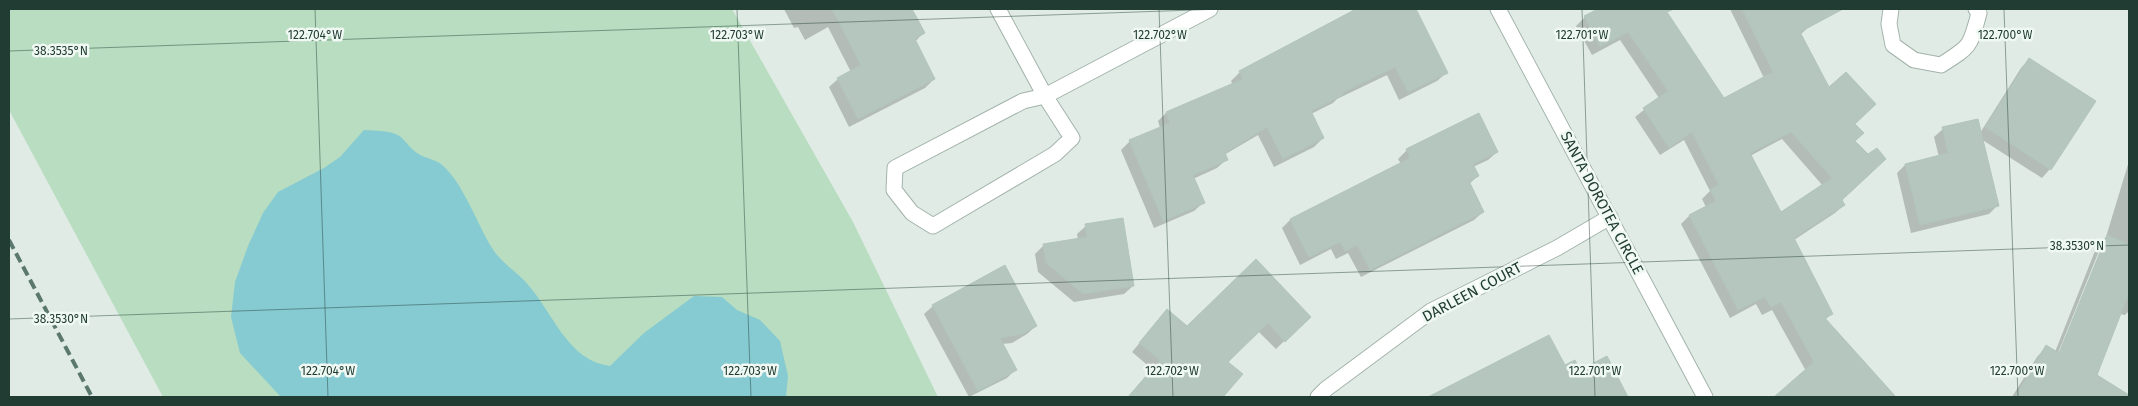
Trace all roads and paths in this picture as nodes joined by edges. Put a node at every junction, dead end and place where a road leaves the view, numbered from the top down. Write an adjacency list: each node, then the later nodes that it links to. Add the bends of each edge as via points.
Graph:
1 (998, 9): 6 (street)
2 (1210, 9): 6 (street)
3 (1498, 9): 7 (street, SANTA DOROTEA CIRCLE)
4 (1891, 9): 5 (street, via 1889,24 1893,45 1914,60 1941,65 1971,43 1978,13)
5 (1976, 9)
6 (1045, 96): 6 (street, via 1023,101 896,168 894,190 912,213 932,226 1055,154 1072,138)
7 (1610, 217): 8 (street, DARLEEN COURT, via 1557,248 1431,311); 9 (street, SANTA DOROTEA CIRCLE)
8 (1318, 397)
9 (1705, 397)

